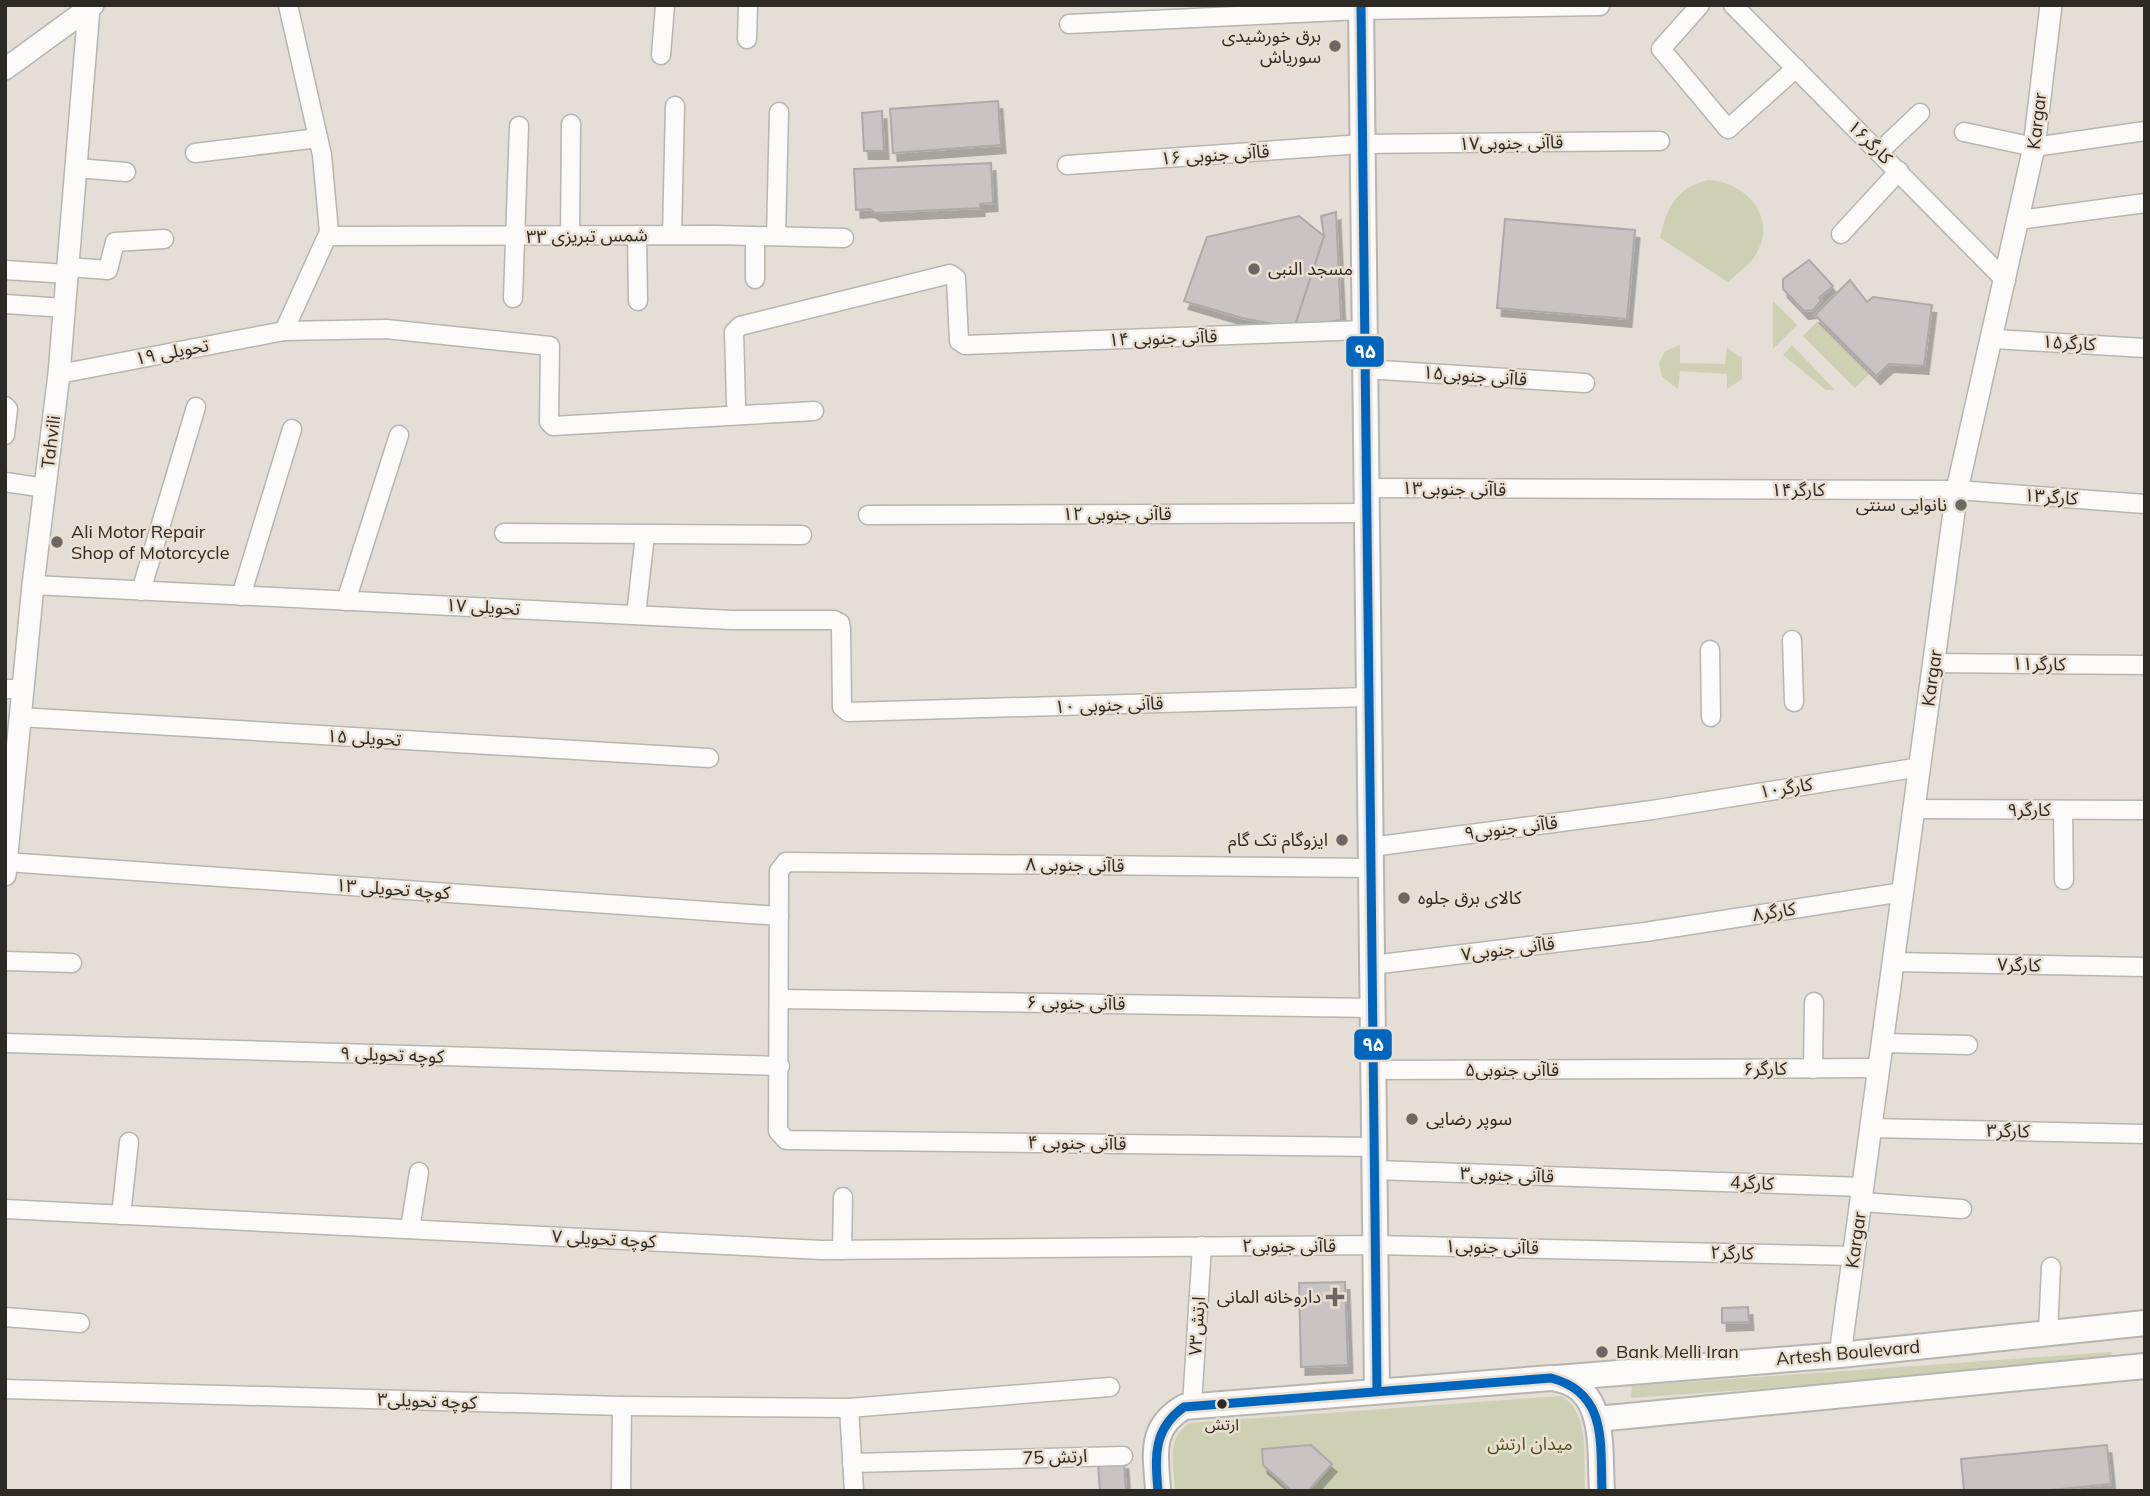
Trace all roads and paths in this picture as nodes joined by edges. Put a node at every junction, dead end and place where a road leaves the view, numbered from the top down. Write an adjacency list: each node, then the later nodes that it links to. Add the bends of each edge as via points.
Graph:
1 (288, 5): 22 (street)
2 (664, 5): 12 (street)
3 (748, 5): 11 (street)
4 (1700, 5): 13 (street, via 1661,48 1728,130)
5 (1732, 5): 13 (street, کارگر۱۶)
6 (2051, 5): 25 (street, Kargar)
7 (1600, 6): 9 (street)
8 (91, 7): 14 (street); 29 (street, Tahvili)
9 (1361, 8): 10 (street); 24 (main road)
10 (1069, 24)
11 (747, 39)
12 (661, 55)
13 (1796, 68): 26 (street, کارگر۱۶)
14 (5, 69)
15 (674, 106): 36 (street)
16 (779, 112): 41 (street)
17 (1920, 113): 26 (street)
18 (571, 124): 39 (street)
19 (519, 126): 38 (street)
20 (2145, 131): 25 (street)
21 (1964, 132): 25 (street)
22 (318, 138): 27 (street); 37 (street)
23 (1660, 141): 24 (street, قاآنی جنوبی۱۷)
24 (1362, 144): 28 (street, قاآنی جنوبی ۱۶); 52 (main road)
25 (2034, 147): 33 (street, Kargar)
26 (1880, 152): 31 (street, کارگر۱۶)
27 (195, 153)
28 (1067, 165)
29 (76, 169): 30 (street); 45 (street, Tahvili)
30 (126, 172)
31 (1899, 172): 34 (street); 47 (street, کارگر۱۶)
32 (2145, 203): 33 (street)
33 (2019, 220): 47 (street, Kargar)
34 (1841, 234)
35 (637, 235): 36 (street, شمس تبریزی ۳۳); 39 (street, شمس تبریزی ۳۳); 49 (street)
36 (672, 235): 40 (street, شمس تبریزی ۳۳)
37 (329, 236): 38 (street, شمس تبریزی ۳۳); 53 (street)
38 (514, 236): 39 (street, شمس تبریزی ۳۳); 48 (street)
39 (570, 236)
40 (755, 236): 41 (street, شمس تبریزی ۳۳); 46 (street)
41 (776, 236): 42 (street, شمس تبریزی ۳۳)
42 (844, 238)
43 (163, 239): 45 (street, via 115,242 108,270)
44 (5, 270): 45 (street)
45 (68, 270): 51 (street, Tahvili)
46 (755, 279)
47 (2006, 281): 54 (street, Kargar)
48 (513, 298)
49 (638, 301)
50 (5, 304): 51 (street)
51 (65, 308): 57 (street, Tahvili)
52 (1364, 330): 56 (main road); 59 (street, قاآنی جنوبی ۱۴, via 961,344 956,278 950,274 740,326 734,332)
53 (284, 331): 57 (street, تحویلی ۱۹); 62 (street, تحویلی ۱۹, via 386,329 550,346 549,422 553,426)
54 (1994, 338): 55 (street, کارگر۱۵); 70 (street, Kargar)
55 (2145, 348)
56 (1365, 369): 58 (street, قاآنی جنوبی۱۵); 68 (main road)
57 (59, 374): 67 (street, Tahvili)
58 (1585, 383)
59 (736, 404)
60 (5, 406): 64 (street)
61 (196, 407): 78 (street)
62 (814, 411)
63 (292, 429): 79 (street)
64 (5, 435)
65 (399, 435): 80 (street)
66 (5, 482): 67 (street)
67 (45, 488): 77 (street, Tahvili)
68 (1366, 488): 69 (street, قاآنی جنوبی۱۳); 72 (main road)
69 (1640, 490): 70 (street, کارگر۱۴)
70 (1957, 491): 71 (street, کارگر۱۳); 84 (street, Kargar)
71 (2145, 505)
72 (1366, 513): 73 (street, قاآنی جنوبی ۱۲); 87 (main road)
73 (868, 515)
74 (504, 533): 75 (street)
75 (645, 535): 76 (street); 81 (street)
76 (802, 535)
77 (33, 585): 78 (street, تحویلی ۱۷); 86 (street, Tahvili)
78 (141, 591): 79 (street, تحویلی ۱۷)
79 (241, 596): 80 (street, تحویلی ۱۷)
80 (346, 601): 81 (street, تحویلی ۱۷)
81 (636, 615): 89 (street, تحویلی ۱۷, via 834,620 841,629 842,707)
82 (1792, 640): 88 (street)
83 (1710, 650): 91 (street)
84 (1934, 663): 85 (street, کارگر۱۱); 93 (street, Kargar)
85 (2145, 665)
86 (13, 689): 90 (street, Tahvili)
87 (1369, 697): 89 (street, قاآنی جنوبی ۱۰); 99 (main road)
88 (1794, 702)
89 (848, 712)
90 (19, 717): 92 (street, تحویلی ۱۵); 98 (street, Tahvili)
91 (1711, 717)
92 (709, 758)
93 (1920, 767): 94 (street, Kargar); 95 (street, کارگر۱۰)
94 (1914, 809): 96 (street, کارگر۹); 102 (street, Kargar)
95 (1652, 810): 99 (street, قاآنی جنوبی۹)
96 (2063, 810): 97 (street, کارگر۹); 101 (street)
97 (2145, 810)
98 (7, 826): 100 (street, Tahvili)
99 (1371, 857): 103 (street, قاآنی جنوبی ۸, via 786,863 781,866); 108 (main road)
100 (6, 869): 103 (street, کوچه تحویلی ۱۳)
101 (2064, 880)
102 (1903, 892): 104 (street, کارگر۸); 106 (street, Kargar)
103 (779, 916): 110 (street)
104 (1644, 932): 108 (street, قاآنی جنوبی۷)
105 (5, 961): 107 (street)
106 (1893, 962): 109 (street, کارگر۷); 114 (street, Kargar)
107 (72, 963)
108 (1372, 965): 112 (main road)
109 (2145, 967)
110 (780, 999): 112 (street, قاآنی جنوبی ۶); 116 (street)
111 (1814, 1002): 118 (street)
112 (1373, 1008): 119 (main road)
113 (5, 1043): 116 (street, کوچه تحویلی ۹)
114 (1882, 1043): 115 (street); 117 (street, Kargar)
115 (1968, 1045)
116 (779, 1066): 124 (street, قاآنی جنوبی ۴, via 778,1131 786,1140)
117 (1879, 1068): 118 (street, کارگر۶); 121 (street, Kargar)
118 (1813, 1069): 120 (street, کارگر۶)
119 (1373, 1070): 120 (street, قاآنی جنوبی۵); 124 (main road)
120 (1651, 1071)
121 (1870, 1128): 122 (street, کارگر۳); 127 (street, Kargar)
122 (2145, 1134)
123 (129, 1143): 131 (street)
124 (1374, 1159): 126 (street, قاآنی جنوبی۳); 133 (main road)
125 (419, 1172): 132 (street)
126 (1640, 1180): 127 (street, 4کارگر)
127 (1862, 1195): 130 (street, 4کارگر); 137 (street, Kargar)
128 (843, 1197): 135 (street)
129 (5, 1209): 131 (street, کوچه تحویلی ۷)
130 (1962, 1209)
131 (121, 1215): 132 (street, کوچه تحویلی ۷)
132 (411, 1229): 135 (street, کوچه تحویلی ۷)
133 (1376, 1245): 134 (street, ۲قاآنی جنوبی); 136 (street, قاآنی جنوبی۱); 148 (main road)
134 (1202, 1246): 135 (street, کوچه تحویلی ۷); 149 (street, ارتش۷۳)
135 (842, 1250)
136 (1609, 1250): 137 (street, کارگر۲)
137 (1854, 1255): 143 (street, Kargar)
138 (2051, 1267): 142 (street)
139 (5, 1317): 141 (street)
140 (2145, 1323): 142 (main road, Artesh Boulevard)
141 (80, 1324)
142 (2048, 1333): 143 (main road, Artesh Boulevard)
143 (1840, 1355): 145 (main road, Artesh Boulevard)
144 (2145, 1366): 152 (main road)
145 (1551, 1378): 148 (main road, Artesh Boulevard); 152 (main road, via 1577,1385 1587,1394)
146 (1110, 1387): 151 (street, کوچه تحویلی۳)
147 (5, 1389): 150 (street, کوچه تحویلی۳)
148 (1377, 1391): 149 (main road, Artesh Boulevard)
149 (1192, 1405): 157 (main road, via 1172,1414 1157,1438)
150 (622, 1406): 151 (street, کوچه تحویلی۳); 155 (street)
151 (849, 1408): 154 (street)
152 (1597, 1419): 158 (main road)
153 (1123, 1455): 154 (street, 75 ارتش)
154 (852, 1463): 156 (street)
155 (621, 1491)
156 (854, 1491)
157 (1158, 1491)
158 (1602, 1491)

